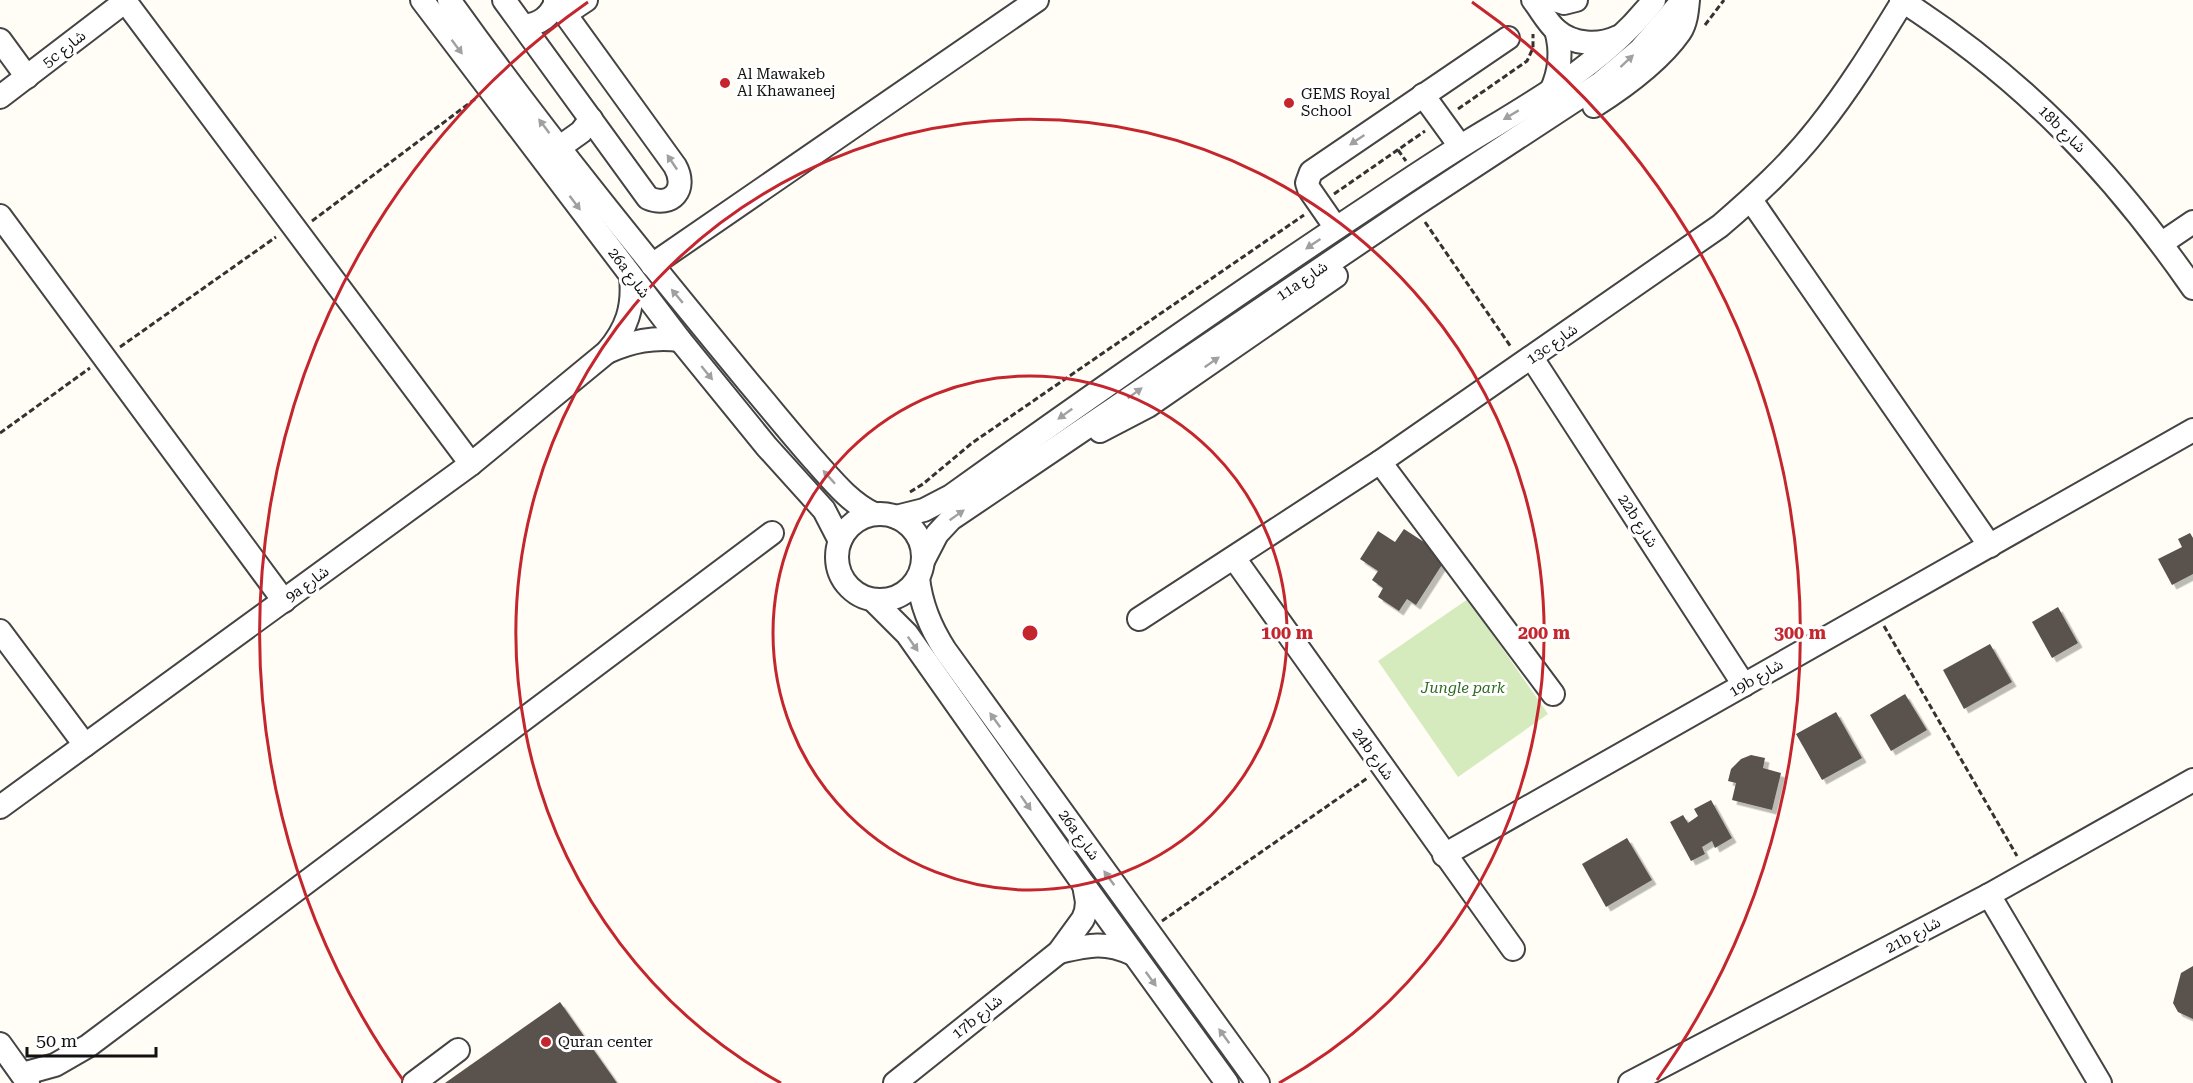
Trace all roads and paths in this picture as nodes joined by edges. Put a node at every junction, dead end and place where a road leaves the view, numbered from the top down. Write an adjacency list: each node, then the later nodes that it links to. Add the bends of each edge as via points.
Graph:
1 (422, 0): 22 (street, 26a شارع, one-way to 22)
2 (449, 0): 29 (street, 26a شارع, one-way to 2)
3 (504, 0): 15 (street)
4 (586, 0): 14 (street)
5 (1037, 0): 40 (street)
6 (1533, 0): 16 (street)
7 (1555, 0): 8 (street)
8 (1576, 0)
9 (1654, 0): 17 (street, 11a شارع)
10 (1683, 0): 50 (street, 11a شارع, one-way to 10, via 1405,211 1601,83 1640,50)
11 (1688, 0): 35 (street, via 1681,31 1627,83)
12 (126, 1): 21 (street, 5c شارع); 38 (street)
13 (1902, 1): 32 (street, 13c شارع, via 1846,92 1817,130); 39 (street, 18b شارع, via 1987,60 2048,114 2097,164)
14 (562, 9): 15 (street); 20 (street); 27 (street, one-way to 14, via 648,198 665,201 678,191 680,174 675,166)
15 (524, 26): 20 (street)
16 (1553, 26): 17 (street, via 1582,42); 23 (street, via 1560,61); 26 (path, via 1529,26 1533,48 1521,66)
17 (1620, 37): 23 (street, 11a شارع)
18 (1508, 38): 24 (street)
19 (0, 40): 21 (street)
20 (538, 46): 27 (street)
21 (27, 77): 25 (street, 5c شارع)
22 (488, 89): 38 (path); 41 (street, 26a شارع, one-way to 41)
23 (1551, 91): 28 (street, 11a شارع, one-way to 28)
24 (1423, 95): 26 (street); 33 (street, one-way to 33, via 1311,172 1307,183)
25 (0, 97)
26 (1441, 121): 28 (street); 30 (path)
27 (589, 126): 29 (street)
28 (1460, 146): 31 (street, 11a شارع)
29 (560, 147): 40 (street, 26a شارع)
30 (1398, 150): 31 (path); 33 (path)
31 (1416, 175): 37 (street, 11a شارع)
32 (1751, 200): 46 (street, 13c شارع, via 1702,239); 57 (street)
33 (1318, 205): 37 (street); 53 (path, via 972,443)
34 (0, 216): 47 (street)
35 (1422, 216): 44 (path); 50 (street, one-way to 35, via 1103,430 1148,406)
36 (2193, 222): 39 (street)
37 (1336, 228): 54 (street, 11a شارع, one-way to 54, via 951,496 924,510)
38 (298, 231): 47 (path, via 287,238 282,232); 52 (street)
39 (2162, 243): 42 (street, 18b شارع)
40 (652, 266): 54 (street, 26a شارع, one-way to 40, via 857,504 842,491)
41 (631, 277): 43 (street, 26a شارع); 45 (street, 9a شارع, via 633,293 626,325)
42 (2193, 288)
43 (680, 340): 45 (street, 9a شارع, via 643,340); 56 (street, 26a شارع, one-way to 56, via 824,510)
44 (1512, 348)
45 (607, 352): 52 (street, 9a شارع)
46 (1532, 357): 51 (street, 13c شارع); 65 (street, 22b شارع)
47 (104, 358): 49 (path); 60 (street)
48 (2193, 430): 57 (street, 19b شارع)
49 (0, 433)
50 (1070, 440): 59 (street, 11a شارع, one-way to 50, via 937,534 951,519)
51 (1380, 462): 58 (street, 13c شارع); 66 (street)
52 (471, 464): 60 (street, 9a شارع)
53 (909, 492)
54 (885, 515): 56 (street, via 854,524); 59 (street, via 906,522 920,539)
55 (772, 533): 81 (street, via 88,1046)
56 (840, 541): 61 (street, via 837,563 846,584)
57 (1990, 546): 62 (street, 19b شارع)
58 (1234, 558): 63 (street, 13c شارع); 68 (street, 24b شارع)
59 (921, 570): 61 (street, via 912,587 895,598); 75 (street, 26a شارع, one-way to 59, via 936,637 924,608)
60 (284, 601): 67 (street, 9a شارع)
61 (874, 601): 73 (street, 26a شارع, one-way to 73, via 907,634)
62 (1875, 611): 65 (street, 19b شارع); 72 (path)
63 (1139, 619)
64 (0, 631): 67 (street)
65 (1743, 685): 71 (street, 19b شارع)
66 (1553, 694)
67 (85, 745): 70 (street, 9a شارع)
68 (1382, 768): 71 (street, 24b شارع); 75 (path)
69 (2193, 780): 72 (street, 21b شارع)
70 (0, 807)
71 (1444, 855): 76 (street, 24b شارع)
72 (2027, 873): 74 (street, 21b شارع)
73 (1084, 885): 77 (street, 17b شارع, via 1086,911); 78 (street, 26a شارع)
74 (1989, 895): 82 (street, 21b شارع); 87 (street)
75 (1148, 931): 86 (street, 26a شارع, one-way to 75)
76 (1513, 949)
77 (1059, 952): 78 (street, 17b شارع, via 1101,944); 84 (street, 17b شارع)
78 (1133, 954): 85 (street, 26a شارع, one-way to 85)
79 (0, 1044): 81 (street)
80 (458, 1050): 83 (street)
81 (25, 1079)
82 (1636, 1082)
83 (414, 1083)
84 (895, 1083)
85 (1227, 1083)
86 (1258, 1083)
87 (2100, 1083)

